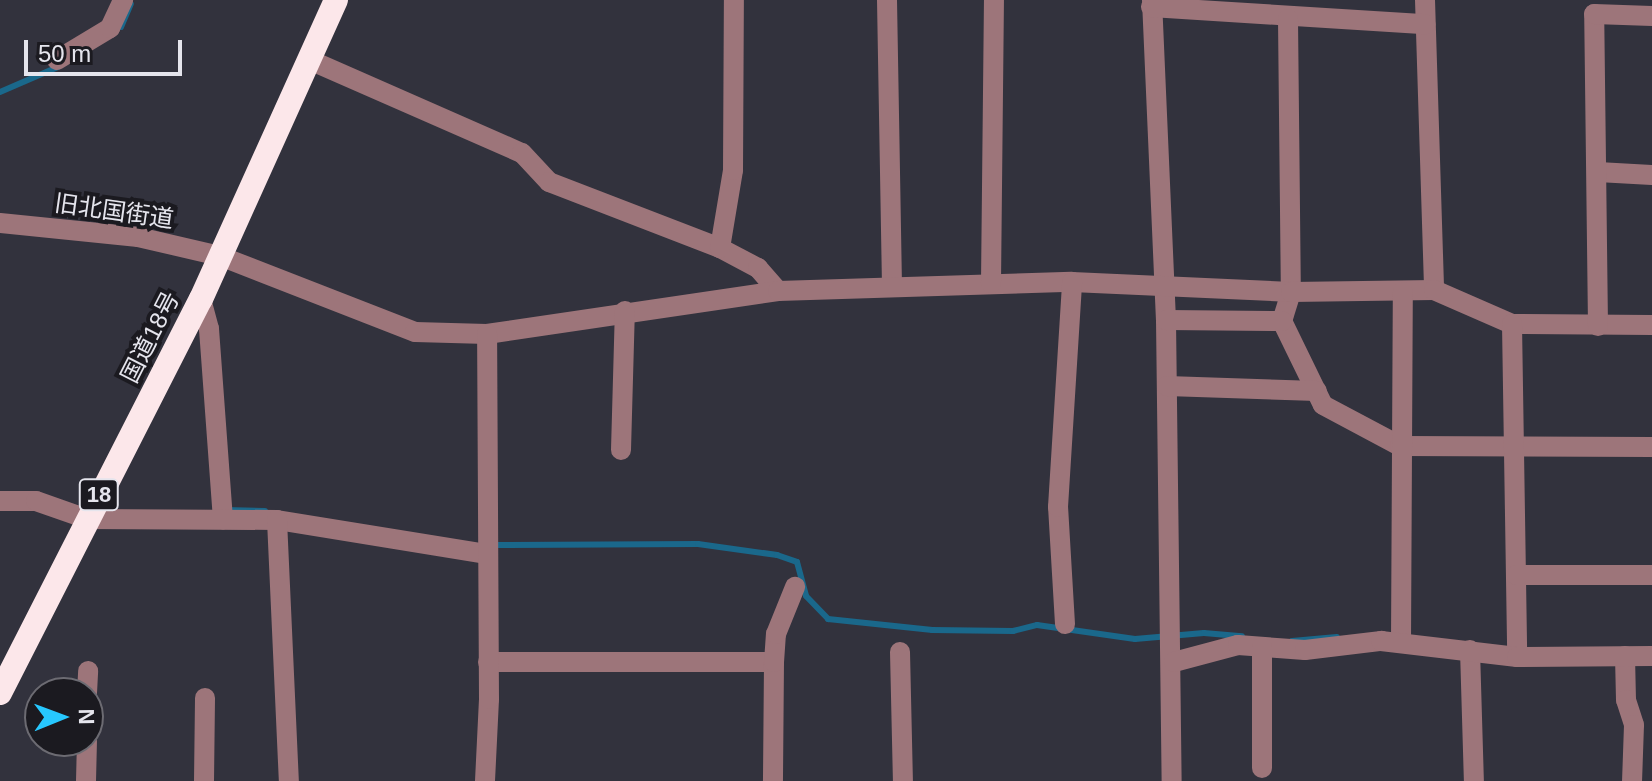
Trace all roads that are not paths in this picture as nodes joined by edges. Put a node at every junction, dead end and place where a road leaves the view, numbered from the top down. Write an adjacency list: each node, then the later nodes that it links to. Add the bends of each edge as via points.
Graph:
1 (123, 0): 11 (street, via 110,28)
2 (336, 0): 12 (highway, 国道18号 / 18)
3 (734, 0): 16 (street, via 733,170)
4 (887, 0): 21 (street)
5 (994, 0): 19 (street)
6 (1425, 0): 10 (street)
7 (1152, 4): 9 (street); 20 (street)
8 (1652, 16): 13 (street, via 1594,14)
9 (1288, 19): 10 (street); 24 (street)
10 (1425, 24): 22 (street)
11 (57, 60)
12 (312, 61): 16 (street, via 522,153 549,182); 17 (highway, 国道18号 / 18)
13 (1598, 172): 14 (street); 32 (street)
14 (1652, 175)
15 (0, 223): 17 (street, 旧北国街道, via 138,237)
16 (720, 248): 23 (street, via 758,268)
17 (220, 256): 26 (highway, 国道18号 / 18); 33 (street, 旧北国街道, via 415,332)
18 (1072, 282): 19 (street, 旧北国街道); 20 (street, 旧北国街道); 48 (street, via 1058,507)
19 (991, 283): 21 (street, 旧北国街道)
20 (1165, 283): 24 (street, 旧北国街道); 28 (street)
21 (892, 284): 23 (street, 旧北国街道)
22 (1434, 290): 25 (street, 旧北国街道); 30 (street)
23 (778, 291): 27 (street, 旧北国街道)
24 (1291, 292): 25 (street, 旧北国街道); 29 (street)
25 (1403, 292): 36 (street)
26 (201, 299): 41 (highway, 国道18号 / 18); 42 (street, via 209,329)
27 (625, 311): 33 (street, 旧北国街道); 39 (street)
28 (1166, 320): 29 (street); 34 (street)
29 (1282, 321): 35 (street)
30 (1512, 324): 32 (street); 38 (street)
31 (1652, 325): 32 (street)
32 (1598, 326)
33 (487, 334): 44 (street)
34 (1167, 386): 35 (street); 58 (street)
35 (1317, 391): 36 (street, via 1323,405)
36 (1400, 446): 38 (street); 49 (street)
37 (1652, 447): 38 (street)
38 (1514, 448): 45 (street)
39 (621, 450)
40 (0, 501): 41 (street, via 36,501)
41 (87, 519): 42 (street); 61 (highway, 国道18号 / 18)
42 (223, 519): 43 (street)
43 (277, 520): 44 (street); 67 (street)
44 (487, 554): 56 (street)
45 (1516, 575): 46 (street); 55 (street)
46 (1652, 575)
47 (795, 587): 57 (street, via 776,634)
48 (1065, 624)
49 (1401, 642): 50 (street, via 1305,650); 51 (street)
50 (1262, 647): 58 (street, via 1238,645); 64 (street)
51 (1470, 650): 55 (street); 72 (street)
52 (900, 652): 70 (street)
53 (1625, 656): 54 (street); 55 (street); 73 (street, via 1626,700 1634,725)
54 (1652, 656)
55 (1517, 657)
56 (488, 662): 57 (street); 68 (street)
57 (774, 662): 69 (street)
58 (1174, 662): 71 (street)
59 (88, 671): 60 (street)
60 (88, 677)
61 (0, 693)
62 (205, 698): 66 (street)
63 (87, 757): 65 (street)
64 (1262, 768)
65 (86, 781)
66 (204, 781)
67 (289, 781)
68 (485, 781)
69 (773, 781)
70 (903, 781)
71 (1172, 781)
72 (1474, 781)
73 (1632, 781)

